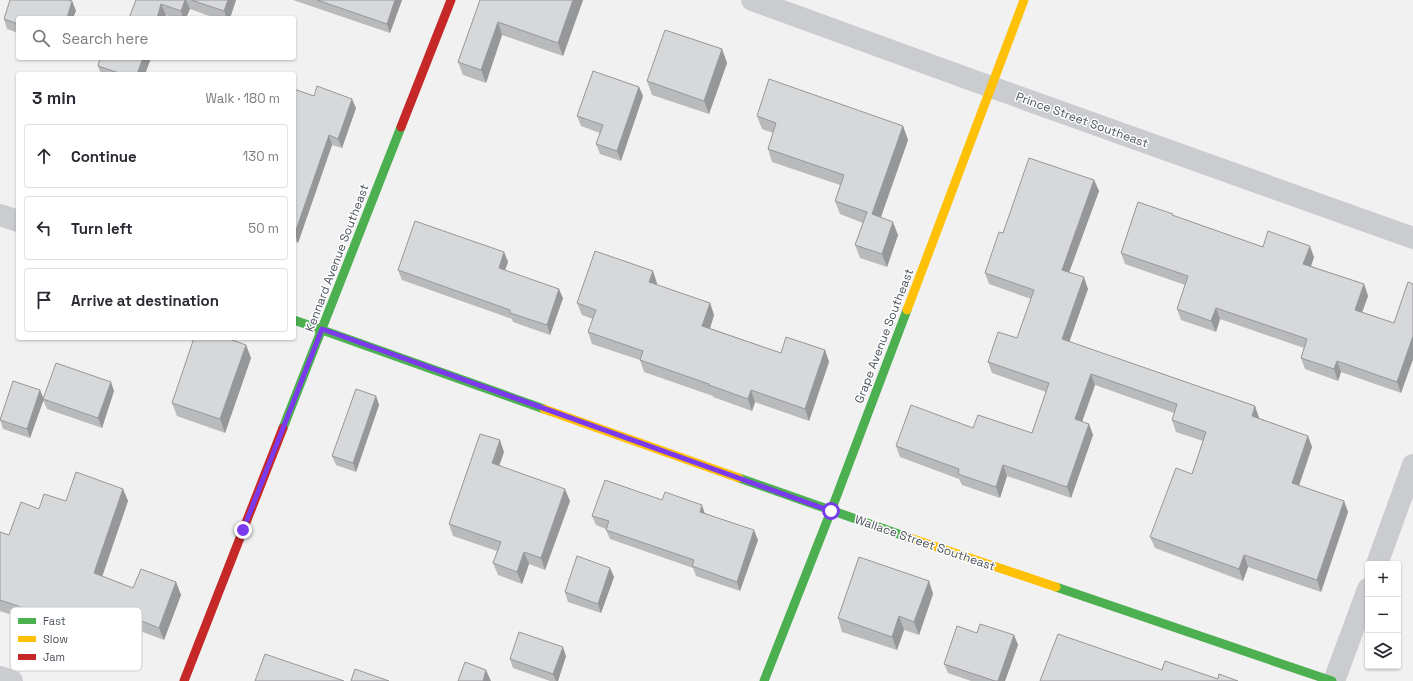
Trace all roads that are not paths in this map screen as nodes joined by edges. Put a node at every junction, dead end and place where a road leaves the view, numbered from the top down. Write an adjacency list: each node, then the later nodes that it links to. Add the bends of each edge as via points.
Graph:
1 (451, 0): 9 (street, Kennard Avenue Southeast)
2 (752, 0): 4 (street, Prince Street Southeast)
3 (1024, 0): 4 (street, Grape Avenue Southeast)
4 (991, 87): 7 (street, Prince Street Southeast); 11 (street, Grape Avenue Southeast)
5 (0, 215): 6 (street)
6 (16, 221)
7 (1413, 238)
8 (296, 321): 9 (street, Wallace Street Southeast)
9 (322, 329): 11 (street, Wallace Street Southeast); 16 (street, Kennard Avenue Southeast)
10 (1413, 466): 12 (street)
11 (831, 511): 17 (street, Grape Avenue Southeast); 18 (street, Wallace Street Southeast)
12 (1378, 561)
13 (1365, 597): 18 (street)
14 (0, 677): 15 (street)
15 (12, 681)
16 (184, 681)
17 (764, 681)
18 (1333, 681)

